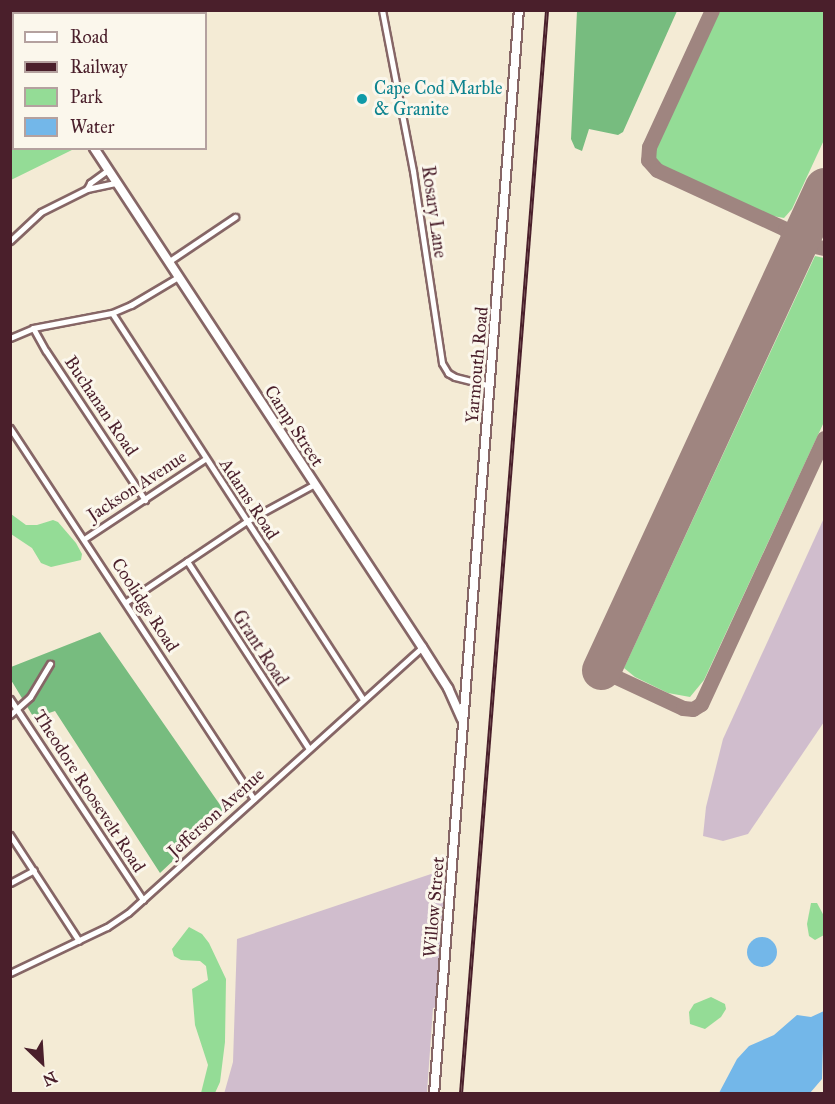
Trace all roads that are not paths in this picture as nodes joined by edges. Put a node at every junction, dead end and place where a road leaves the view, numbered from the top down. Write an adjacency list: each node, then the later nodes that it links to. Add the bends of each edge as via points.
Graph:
1 (382, 10): 14 (street, Rosary Lane, via 413,171 442,363 455,377)
2 (519, 10): 14 (main road, Yarmouth Road)
3 (95, 150): 4 (main road, Camp Street)
4 (108, 170): 5 (main road, Camp Street); 6 (street)
5 (116, 183): 6 (street); 9 (main road, Camp Street)
6 (87, 189): 8 (street, via 41,212)
7 (235, 217): 9 (street)
8 (10, 241)
9 (168, 262): 10 (main road, Camp Street)
10 (178, 277): 11 (street); 17 (main road, Camp Street)
11 (112, 313): 12 (street); 16 (street, Adams Road)
12 (33, 328): 13 (street); 18 (street, Buchanan Road)
13 (10, 338)
14 (490, 386): 26 (main road, Yarmouth Road)
15 (10, 428): 20 (street, Coolidge Road)
16 (205, 459): 18 (street, Jackson Avenue); 19 (street, Adams Road)
17 (315, 484): 19 (street); 23 (main road, Camp Street)
18 (145, 500): 20 (street, Jackson Avenue)
19 (247, 521): 21 (street); 28 (street, Adams Road)
20 (84, 538): 22 (street, Coolidge Road)
21 (187, 561): 22 (street); 32 (street, Grant Road)
22 (126, 602): 33 (street, Coolidge Road)
23 (422, 647): 25 (main road, Camp Street); 28 (street, Jefferson Avenue)
24 (51, 664): 29 (street)
25 (448, 688): 26 (main road); 31 (main road, Camp Street)
26 (466, 689): 31 (main road, Yarmouth Road)
27 (10, 699): 29 (street, Theodore Roosevelt Road)
28 (363, 699): 32 (street, Jefferson Avenue)
29 (17, 710): 30 (street); 37 (street, Theodore Roosevelt Road)
30 (10, 715)
31 (464, 723): 40 (main road, Willow Street)
32 (309, 749): 33 (street, Jefferson Avenue)
33 (254, 799): 37 (street, Jefferson Avenue)
34 (10, 836): 35 (street)
35 (34, 870): 36 (street); 38 (street)
36 (10, 883)
37 (143, 900): 38 (street, Jefferson Avenue, via 107,927)
38 (79, 941): 39 (street, Jefferson Avenue)
39 (10, 973)
40 (434, 1094)

